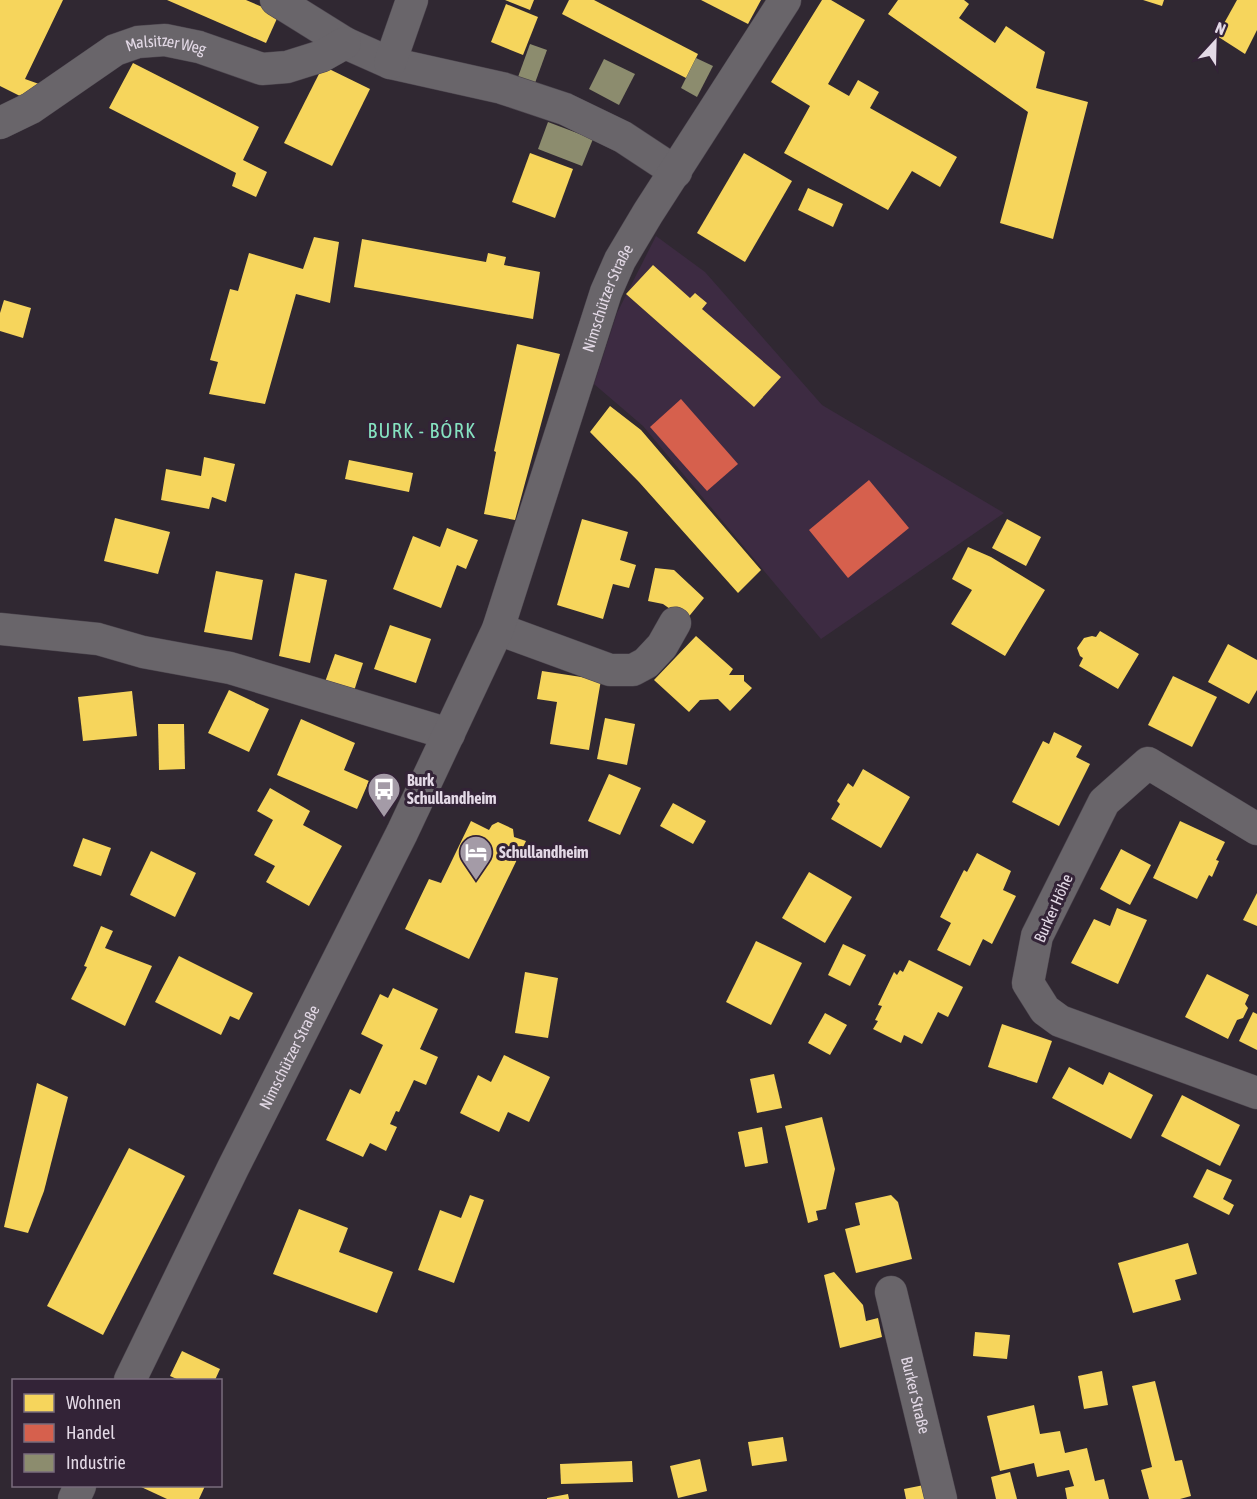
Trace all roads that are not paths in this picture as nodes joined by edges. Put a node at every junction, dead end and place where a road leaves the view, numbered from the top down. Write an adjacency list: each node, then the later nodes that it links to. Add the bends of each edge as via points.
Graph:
1 (276, 0): 4 (street)
2 (412, 0): 5 (street)
3 (785, 0): 7 (street, Nimschützer Straße)
4 (345, 43): 5 (street); 6 (street, Malsitzer Weg, via 322,56 287,67 262,69 199,47 165,40 138,42 115,50 32,108)
5 (390, 63): 7 (street, via 502,88 564,109 623,137)
6 (0, 123)
7 (676, 172): 10 (street, Nimschützer Straße, via 620,260 606,292)
8 (675, 623): 10 (street, via 662,646 633,670 610,670)
9 (0, 629): 11 (street, via 98,639 143,652 230,668)
10 (498, 629): 11 (street, Nimschützer Straße)
11 (449, 734): 15 (street, Nimschützer Straße)
12 (1257, 828): 13 (street, Burker Höhe, via 1148,763 1104,802 1036,936 1028,983 1045,1010 1060,1021)
13 (1257, 1093)
14 (891, 1292): 16 (street, Burker Straße)
15 (130, 1379)
16 (940, 1499)

